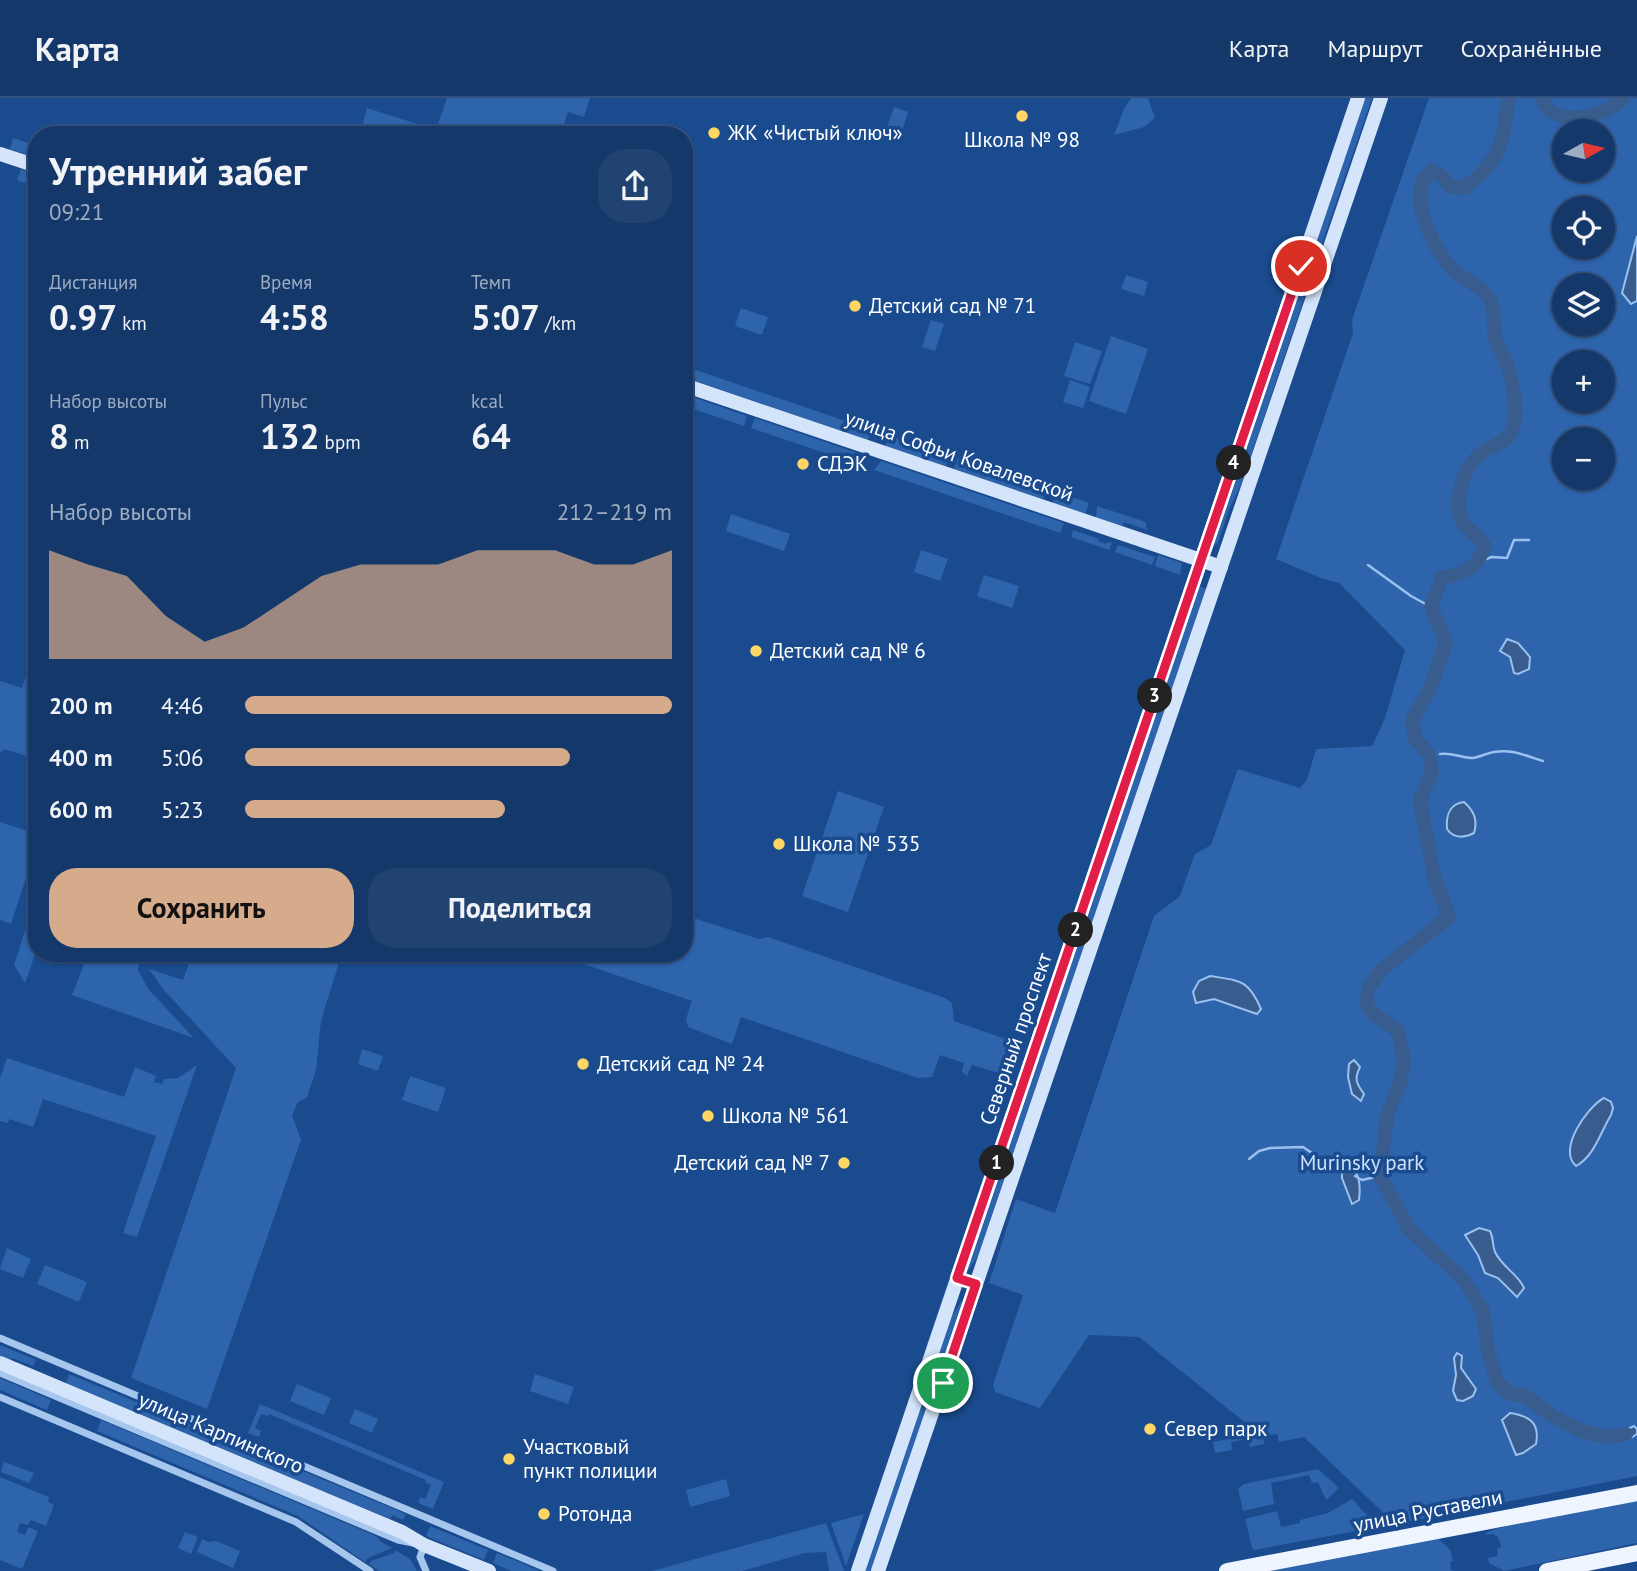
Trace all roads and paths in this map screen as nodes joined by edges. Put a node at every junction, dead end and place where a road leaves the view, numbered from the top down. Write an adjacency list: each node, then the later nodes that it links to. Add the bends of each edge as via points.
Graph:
1 (1358, 98): 7 (main road, Северный проспект)
2 (1374, 98): 8 (street, Северный проспект)
3 (1381, 98): 8 (main road, Северный проспект)
4 (0, 153): 5 (main road)
5 (28, 163)
6 (693, 388): 7 (main road, улица Софьи Ковалевской)
7 (1201, 561): 8 (main road, улица Софьи Ковалевской); 9 (main road, Северный проспект)
8 (1218, 566): 10 (main road, Северный проспект)
9 (957, 1278): 10 (main road); 22 (main road, Северный проспект)
10 (976, 1284): 23 (main road, Северный проспект)
11 (0, 1338): 21 (street)
12 (0, 1363): 16 (main road, улица Карпинского)
13 (0, 1373): 16 (street, улица Карпинского, via 398,1540)
14 (0, 1397): 18 (street, via 296,1522)
15 (1637, 1493): 24 (main road, улица Руставели)
16 (424, 1545): 19 (street, via 420,1558); 20 (main road, улица Карпинского)
17 (1637, 1553): 25 (main road)
18 (370, 1571)
19 (426, 1571)
20 (489, 1571)
21 (553, 1571)
22 (858, 1571)
23 (878, 1571)
24 (1227, 1571)
25 (1547, 1571)

